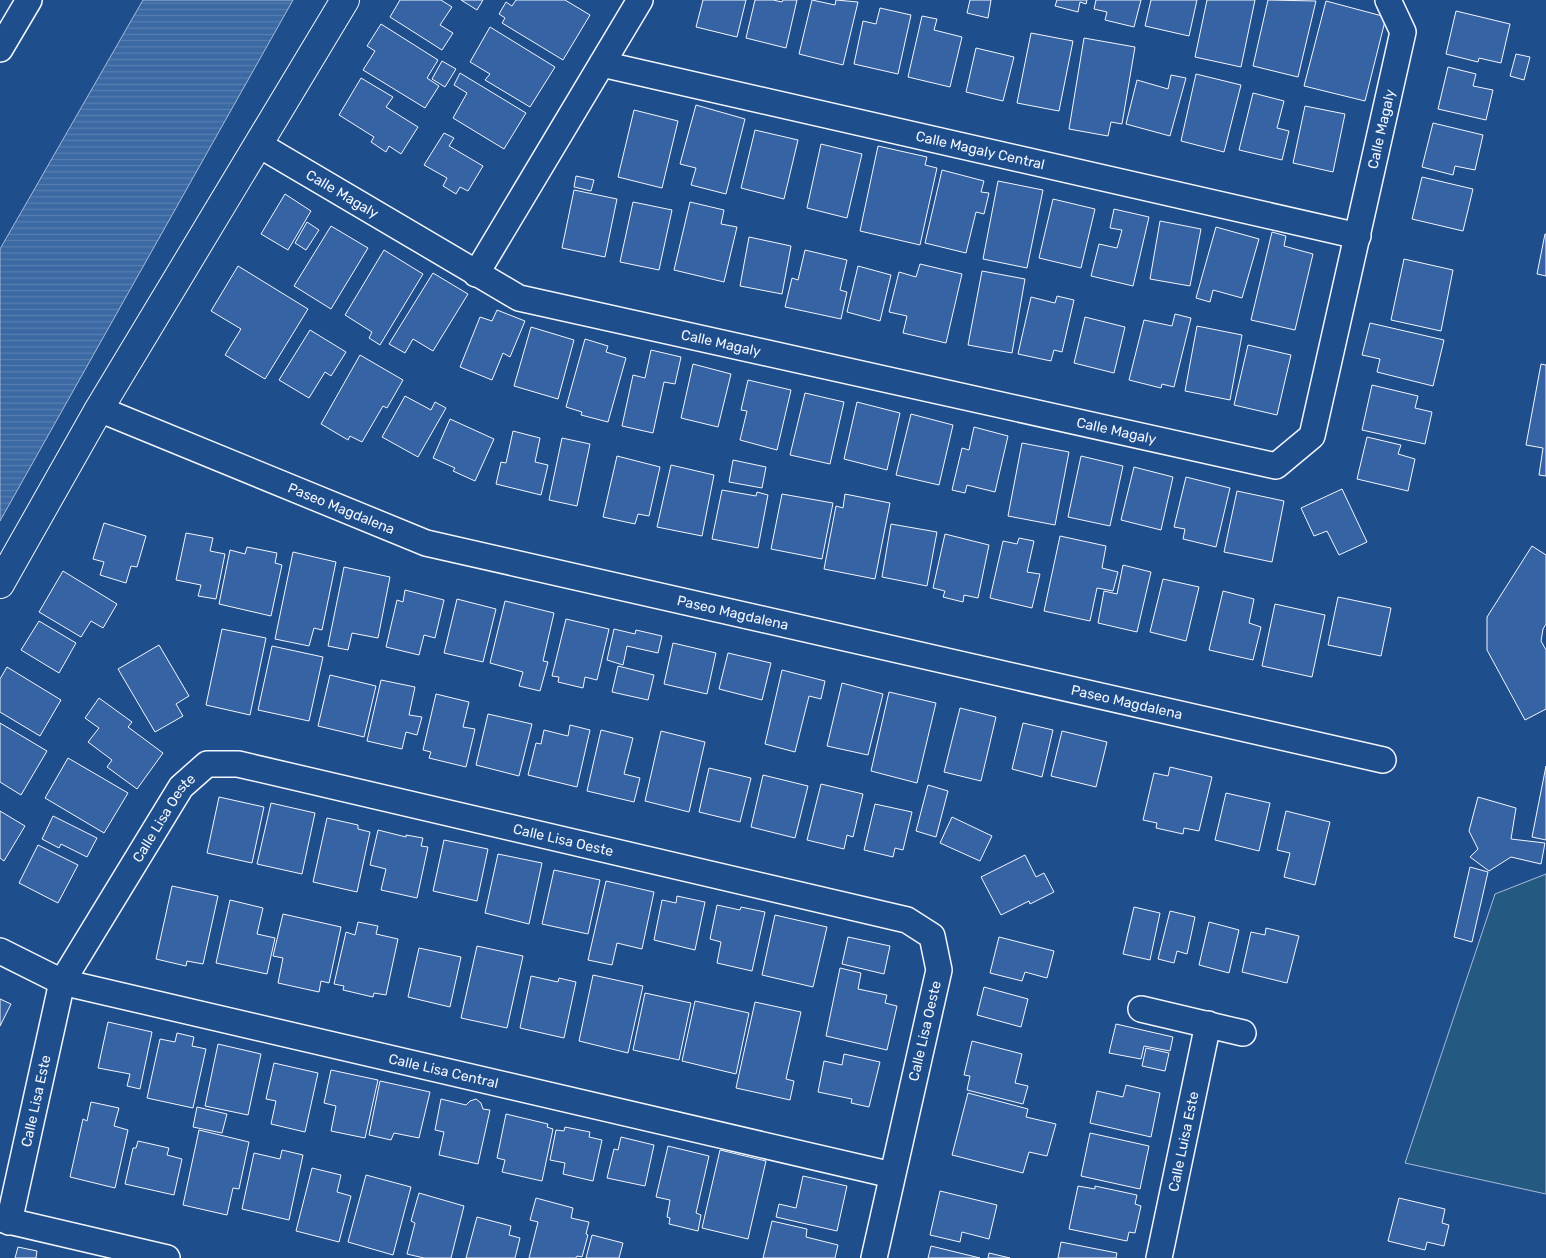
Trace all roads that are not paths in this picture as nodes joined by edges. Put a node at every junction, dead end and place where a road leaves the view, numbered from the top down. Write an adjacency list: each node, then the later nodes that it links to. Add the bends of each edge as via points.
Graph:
1 (29, 0): 5 (street)
2 (345, 0): 7 (street)
3 (640, 0): 6 (street)
4 (1388, 0): 8 (street, Calle Magaly, via 1403,32)
5 (0, 49)
6 (602, 64): 8 (street, Calle Magaly Central); 9 (street)
7 (258, 144): 9 (street, Calle Magaly); 10 (street)
8 (1358, 236): 9 (street, Calle Magaly, via 1312,436 1276,466 519,298)
9 (476, 274)
10 (99, 410): 11 (street); 12 (street, Paseo Magdalena, via 426,543)
11 (0, 584)
12 (1383, 760)
13 (0, 951): 14 (street, Calle Lisa Central)
14 (62, 982): 18 (street, Calle Lisa Central); 18 (street, Calle Lisa Oeste, via 181,787 207,764 238,764 897,917 932,936 939,970); 19 (street, Calle Lisa Este)
15 (1141, 1009): 16 (street)
16 (1208, 1024): 17 (street); 22 (street, Calle Luisa Este)
17 (1243, 1033)
18 (892, 1174): 21 (street)
19 (4, 1220): 20 (street, Calle Lisa Este)
20 (167, 1258)
21 (874, 1258)
22 (1159, 1258)

